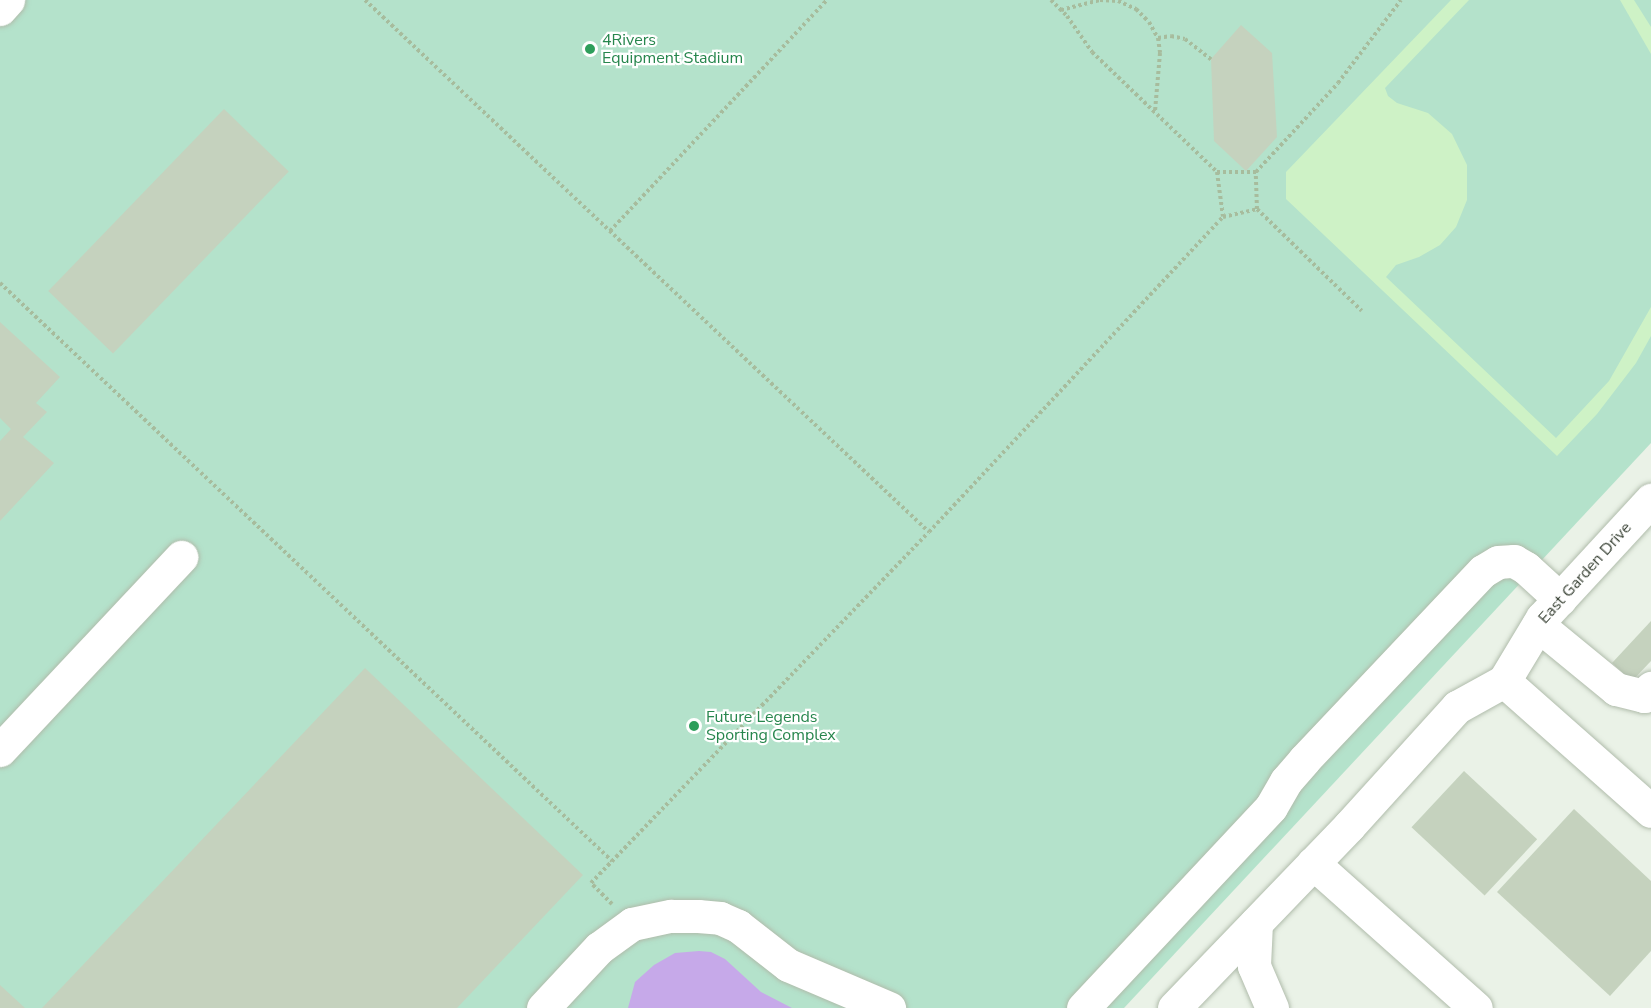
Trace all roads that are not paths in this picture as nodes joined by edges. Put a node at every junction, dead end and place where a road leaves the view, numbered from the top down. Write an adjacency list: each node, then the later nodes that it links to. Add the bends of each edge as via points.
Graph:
1 (8, 0): 2 (street)
2 (0, 9)
3 (1651, 500): 5 (street, East Garden Drive)
4 (181, 557): 9 (street)
5 (1560, 599): 6 (street, East Garden Drive); 15 (street, via 1514,561 1498,562 1483,571 1304,760 1286,781 1272,807)
6 (1538, 625): 7 (street, East Garden Drive); 8 (street, via 1616,689 1644,696)
7 (1504, 681): 10 (street); 11 (street, via 1457,707)
8 (1651, 688)
9 (0, 750)
10 (1651, 811)
11 (1313, 863): 12 (street); 18 (street)
12 (1256, 922): 16 (street); 17 (street, via 1254,966)
13 (543, 1008): 14 (street, via 598,948 632,924 671,916 720,918 738,926 788,965)
14 (889, 1008)
15 (1083, 1008)
16 (1174, 1008)
17 (1272, 1008)
18 (1476, 1008)

